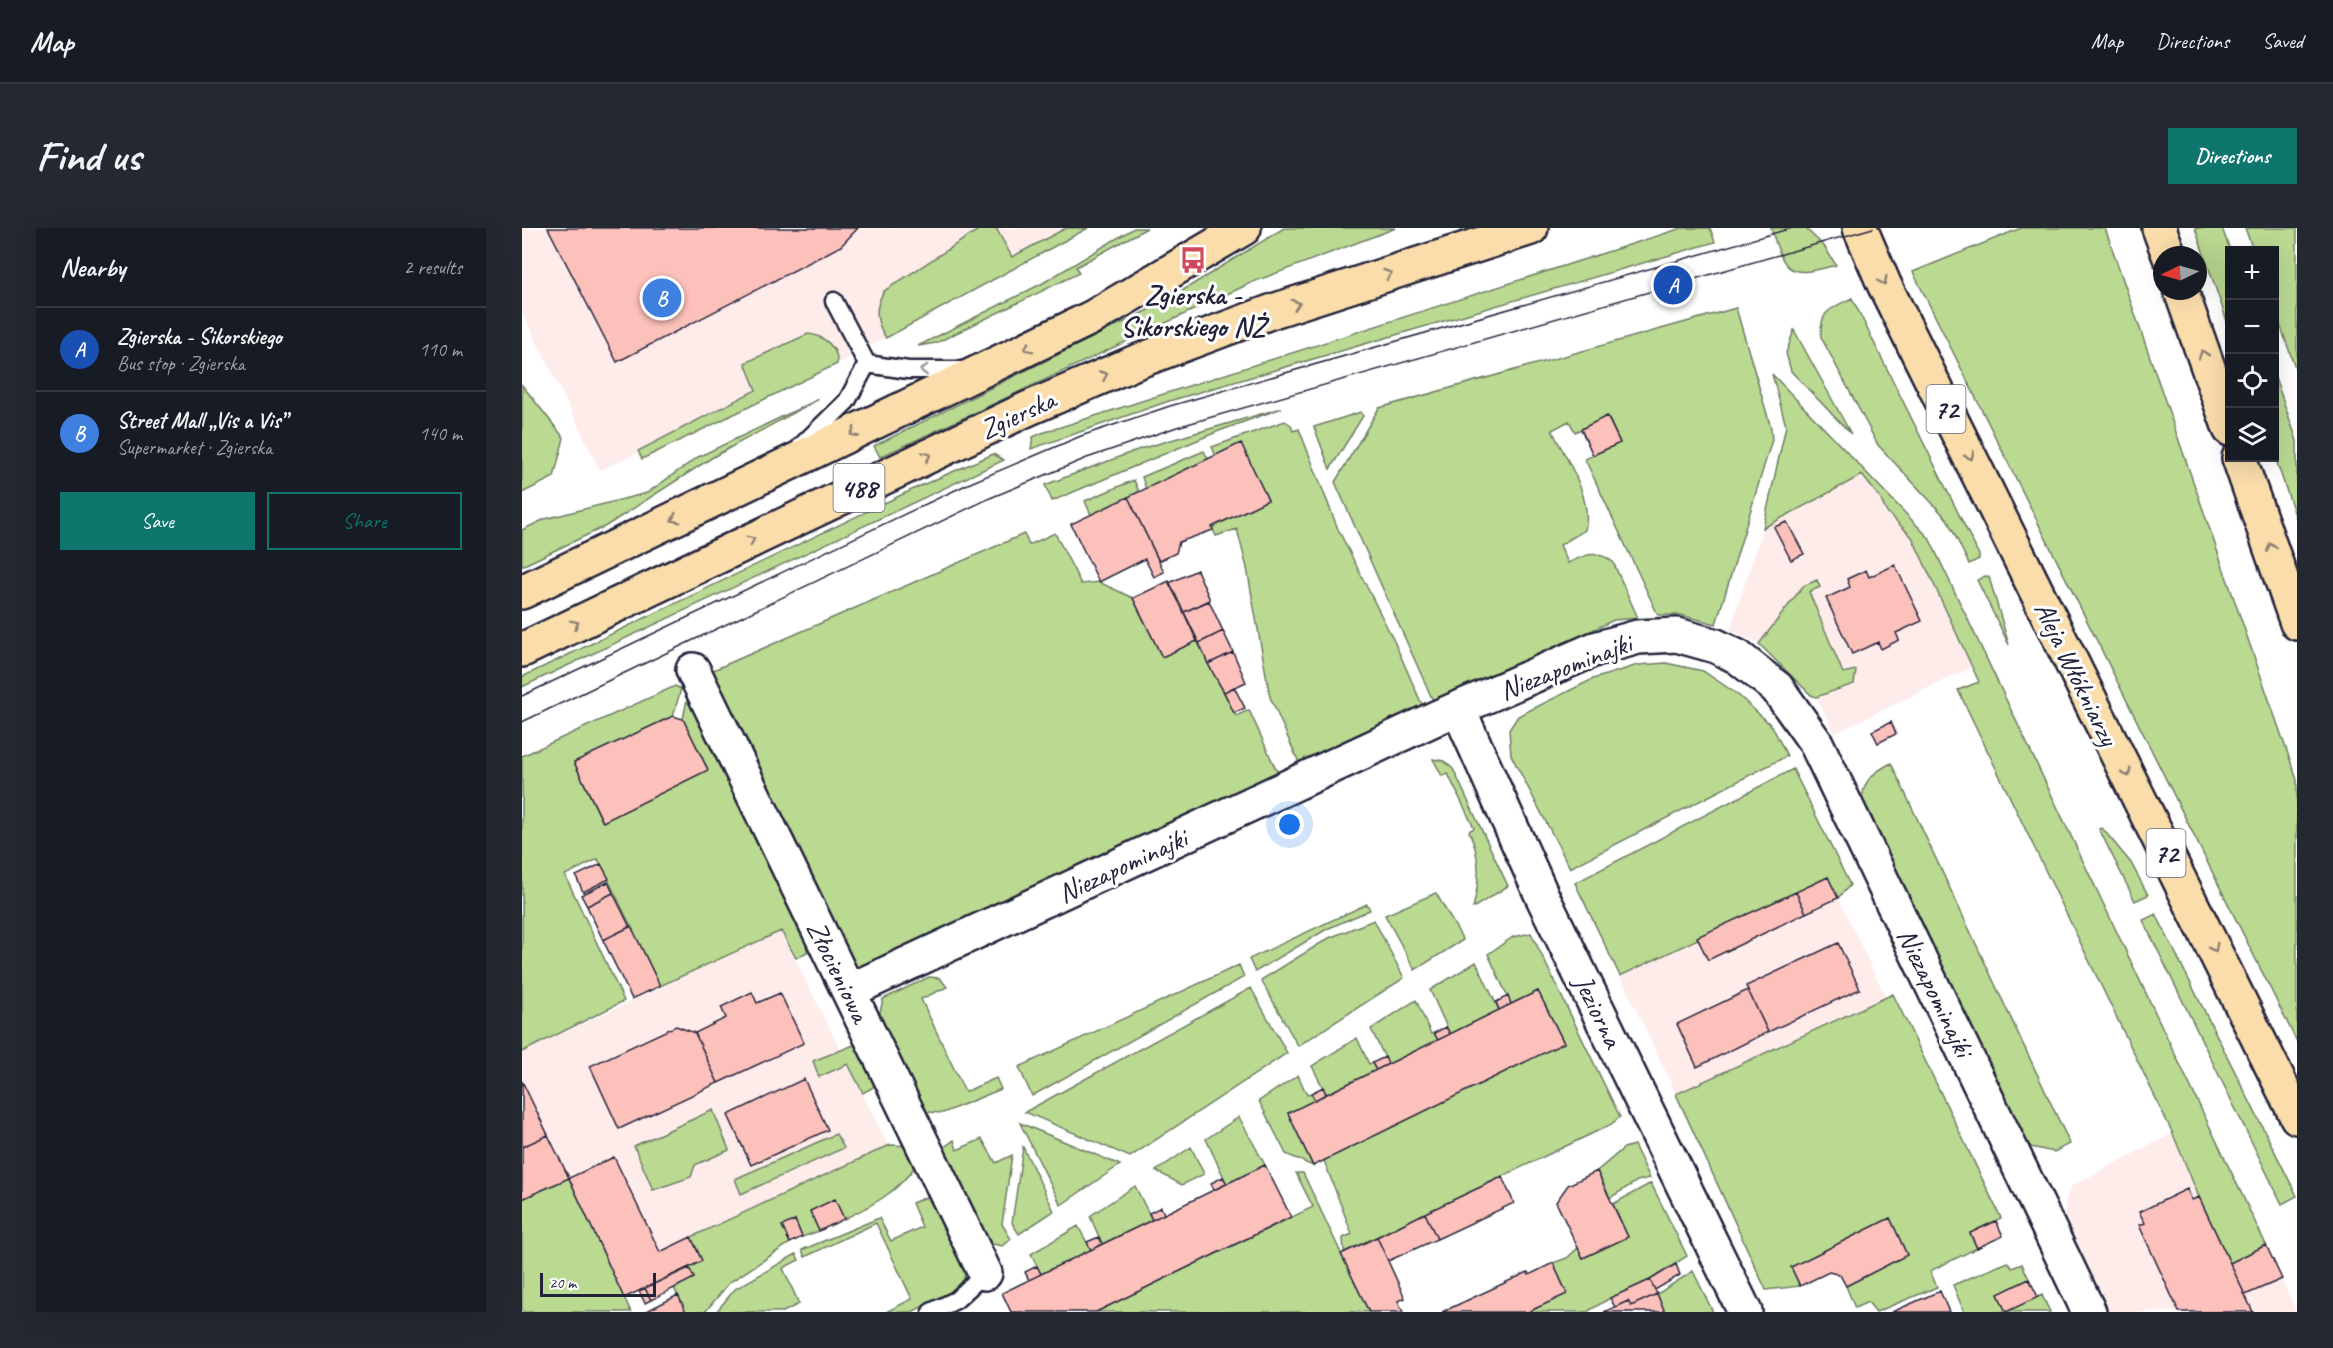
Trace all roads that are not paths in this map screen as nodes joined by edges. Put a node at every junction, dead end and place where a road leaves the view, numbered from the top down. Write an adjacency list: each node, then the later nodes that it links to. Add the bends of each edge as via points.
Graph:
1 (1244, 228): 9 (main road, Zgierska / 488, one-way to 9, via 1093,317)
2 (1531, 228): 15 (main road, Zgierska / 488, one-way to 2, via 1027,409 1136,362 1251,318)
3 (1860, 228): 19 (main road, Aleja Włókniarzy / 72, one-way to 19, via 1884,284)
4 (2159, 228): 5 (main road)
5 (2166, 246)
6 (2184, 300): 10 (main road, one-way to 6)
7 (834, 301): 8 (lane)
8 (867, 364): 9 (lane, one-way to 8); 12 (lane, via 847,401)
9 (982, 371): 12 (main road, Zgierska / 488, one-way to 12)
10 (2225, 418)
11 (2240, 462): 14 (main road, one-way to 11)
12 (771, 474): 13 (main road, Zgierska / 488, one-way to 13)
13 (522, 592)
14 (2297, 622)
15 (522, 650)
16 (693, 670): 18 (street, Złocieniowa)
17 (1458, 708): 18 (street, Niezapominajki); 22 (street, Jeziorna, via 1543,898); 23 (street, Niezapominajki, via 1595,649 1638,637 1677,635 1716,646 1738,657 1777,688 1816,743)
18 (849, 991): 20 (street, Złocieniowa)
19 (2297, 1117)
20 (985, 1273): 21 (lane, via 956,1300)
21 (931, 1312)
22 (1744, 1312)
23 (2090, 1312)

